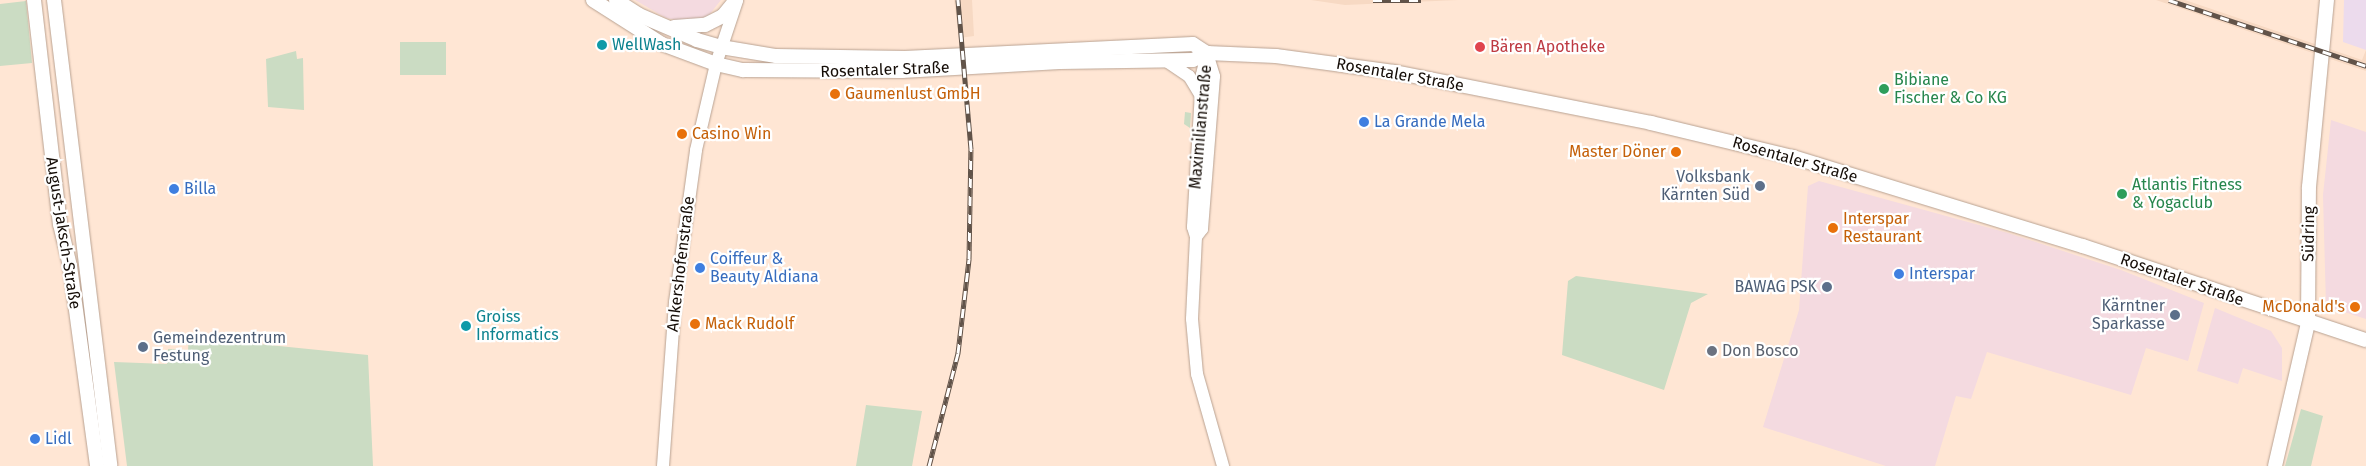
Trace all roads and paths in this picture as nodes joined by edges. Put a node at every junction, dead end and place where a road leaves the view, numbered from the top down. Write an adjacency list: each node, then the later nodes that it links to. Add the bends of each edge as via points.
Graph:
1 (34, 0): 16 (main road, August-Jaksch-Straße, via 57,205 70,266)
2 (54, 0): 17 (main road, August-Jaksch-Straße)
3 (593, 0): 11 (main road, Rosentaler Straße, via 662,44)
4 (616, 0): 7 (main road, Rosentaler Straße)
5 (737, 0): 7 (main road, via 723,16 704,25 687,28); 8 (street, Ankershofenstraße)
6 (2327, 0): 14 (main road, Südring, via 2309,187)
7 (664, 26): 8 (main road, Rosentaler Straße)
8 (721, 47): 9 (main road, Rosentaler Straße, via 776,56 905,58 1193,44); 11 (street, Ankershofenstraße)
9 (1207, 53): 10 (main road, Rosentaler Straße, via 1193,60); 12 (street, Maximilianstraße); 13 (street, Maximilianstraße, via 1214,76 1202,229); 14 (main road, Rosentaler Straße, via 1276,56 1394,72 1651,123 1769,151 2083,246)
10 (1166, 60): 11 (main road, Rosentaler Straße, via 833,72 743,70); 12 (street, via 1189,76)
11 (716, 64): 18 (street, Ankershofenstraße, via 696,150 675,302)
12 (1202, 98): 13 (street, Maximilianstraße, via 1193,227)
13 (1196, 238): 19 (street, Maximilianstraße, via 1193,350 1203,399)
14 (2308, 323): 15 (main road, Rosentaler Straße); 20 (main road, Südring)
15 (2366, 340)
16 (97, 466)
17 (110, 466)
18 (663, 466)
19 (1223, 466)
20 (2275, 466)

